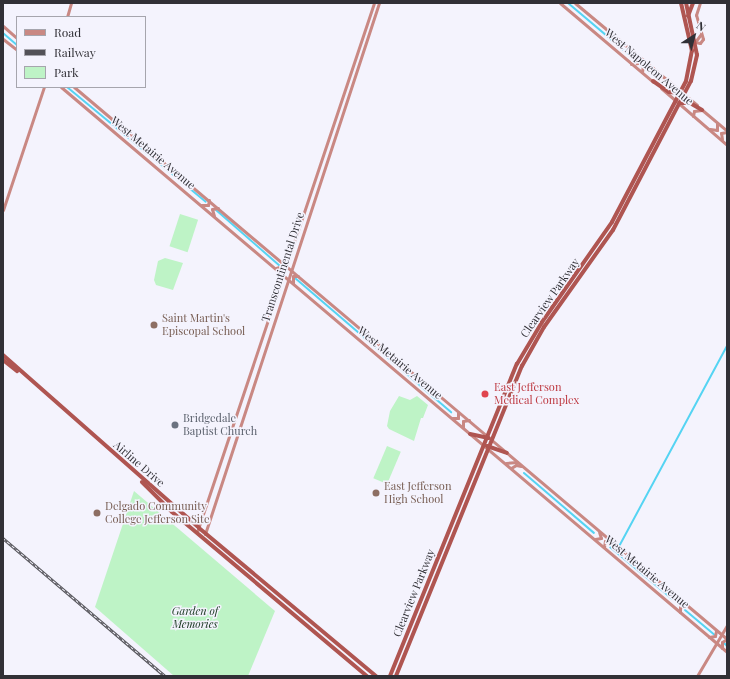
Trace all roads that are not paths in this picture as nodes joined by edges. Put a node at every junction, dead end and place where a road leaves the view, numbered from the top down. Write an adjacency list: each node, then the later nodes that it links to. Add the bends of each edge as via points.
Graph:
1 (72, 3): 10 (main road)
2 (374, 3): 18 (main road, Transcontinental Drive)
3 (379, 3): 19 (main road, Transcontinental Drive)
4 (560, 3): 20 (main road, West Napoleon Avenue)
5 (575, 3): 17 (main road, West Napoleon Avenue)
6 (681, 3): 15 (highway, Clearview Parkway, via 687,31)
7 (686, 3): 11 (highway, Clearview Parkway)
8 (693, 3): 11 (highway)
9 (700, 3): 15 (main road, via 696,15 701,34)
10 (67, 16)
11 (688, 16): 15 (highway, Clearview Parkway)
12 (3, 26): 13 (main road)
13 (16, 37)
14 (3, 39): 16 (main road)
15 (693, 44): 27 (highway, Clearview Parkway, via 690,71); 27 (highway, Clearview Parkway, via 697,56 694,74 688,89)
16 (16, 49)
17 (638, 56): 20 (main road, via 638,63); 21 (main road, West Napoleon Avenue)
18 (356, 57): 19 (main road); 43 (main road, Transcontinental Drive)
19 (360, 59): 45 (main road, Transcontinental Drive)
20 (631, 64): 22 (main road, West Napoleon Avenue)
21 (650, 66): 22 (main road, via 642,66); 27 (main road, West Napoleon Avenue)
22 (642, 72): 23 (main road, West Napoleon Avenue)
23 (652, 81): 27 (highway, via 669,92); 28 (main road, West Napoleon Avenue)
24 (44, 88): 40 (main road)
25 (61, 88): 38 (main road, West Metairie Avenue)
26 (75, 88): 36 (main road, West Metairie Avenue)
27 (682, 93): 28 (highway, Clearview Parkway); 29 (main road, West Napoleon Avenue)
28 (679, 103): 29 (highway, via 690,104); 30 (main road, West Napoleon Avenue); 37 (highway, Clearview Parkway); 37 (highway, Clearview Parkway, via 674,106 628,192)
29 (702, 110): 30 (main road, via 694,111); 31 (main road, West Napoleon Avenue)
30 (693, 116): 32 (main road, West Napoleon Avenue)
31 (717, 122): 32 (main road, via 717,130); 33 (main road, West Napoleon Avenue)
32 (708, 128): 34 (main road, West Napoleon Avenue)
33 (727, 132): 34 (main road, via 721,134)
34 (723, 141): 35 (main road, West Napoleon Avenue)
35 (727, 145)
36 (208, 198): 38 (main road, via 208,205); 39 (main road, West Metairie Avenue)
37 (626, 202): 49 (highway, Clearview Parkway); 52 (highway, Clearview Parkway, via 603,246)
38 (197, 203): 41 (main road, West Metairie Avenue)
39 (220, 208): 41 (main road, via 212,209); 42 (main road, West Metairie Avenue)
40 (3, 210)
41 (215, 217): 44 (main road, West Metairie Avenue)
42 (280, 260): 43 (main road, West Metairie Avenue); 44 (main road, via 282,266)
43 (287, 265): 45 (main road, West Metairie Avenue); 46 (main road, Transcontinental Drive)
44 (274, 267): 46 (main road, West Metairie Avenue)
45 (292, 269): 47 (main road, West Metairie Avenue); 48 (main road, Transcontinental Drive)
46 (283, 275): 48 (main road, West Metairie Avenue); 76 (main road, Transcontinental Drive)
47 (302, 278): 50 (main road, via 293,276); 57 (main road, West Metairie Avenue)
48 (289, 279): 50 (main road, West Metairie Avenue); 77 (main road, Transcontinental Drive)
49 (571, 282): 51 (highway, Clearview Parkway); 52 (highway)
50 (293, 283): 58 (main road, West Metairie Avenue)
51 (558, 299): 53 (highway); 56 (highway, Clearview Parkway, via 524,351)
52 (564, 299): 53 (highway, Clearview Parkway)
53 (553, 314): 59 (highway, Clearview Parkway, via 522,366)
54 (3, 355): 76 (highway, Airline Drive)
55 (3, 360): 76 (highway, Airline Drive)
56 (500, 406): 59 (highway); 63 (highway, Clearview Parkway)
57 (457, 410): 58 (main road, via 458,417); 60 (main road, West Metairie Avenue)
58 (452, 418): 61 (main road, West Metairie Avenue)
59 (500, 418): 63 (highway, Clearview Parkway, via 493,434)
60 (469, 420): 61 (main road, via 463,421); 63 (main road, West Metairie Avenue)
61 (463, 428): 62 (main road, West Metairie Avenue)
62 (470, 434): 63 (highway); 64 (main road, West Metairie Avenue)
63 (488, 438): 64 (highway, Clearview Parkway); 65 (main road, West Metairie Avenue)
64 (486, 447): 65 (highway); 67 (main road, West Metairie Avenue); 73 (highway, Clearview Parkway, via 481,451); 74 (highway, Clearview Parkway)
65 (507, 453): 66 (main road, West Metairie Avenue)
66 (512, 457): 68 (main road, West Metairie Avenue); 69 (main road)
67 (503, 462): 69 (main road); 71 (main road, West Metairie Avenue)
68 (517, 462): 69 (main road); 70 (main road, West Metairie Avenue)
69 (510, 464)
70 (523, 467): 71 (main road, via 516,465); 72 (main road, via 517,470); 75 (main road, West Metairie Avenue)
71 (511, 468): 72 (main road, West Metairie Avenue)
72 (519, 475): 78 (main road, West Metairie Avenue)
73 (464, 493): 74 (highway); 82 (highway, Clearview Parkway)
74 (469, 495): 86 (highway, Clearview Parkway)
75 (597, 529): 78 (main road, via 600,538); 79 (main road, West Metairie Avenue)
76 (198, 530): 77 (highway, Airline Drive)
77 (204, 535): 95 (highway, Airline Drive); 96 (highway, Airline Drive)
78 (592, 537): 80 (main road, West Metairie Avenue)
79 (615, 544): 80 (main road, via 605,541); 81 (main road, West Metairie Avenue)
80 (606, 550): 83 (main road, West Metairie Avenue)
81 (674, 595): 83 (main road, via 676,601); 84 (main road, West Metairie Avenue)
82 (422, 599): 86 (highway, via 415,620); 97 (highway, Clearview Parkway)
83 (667, 600): 85 (main road, West Metairie Avenue)
84 (686, 605): 85 (main road, via 680,606); 88 (main road, West Metairie Avenue)
85 (680, 612): 90 (main road, West Metairie Avenue)
86 (417, 623): 98 (highway, Clearview Parkway)
87 (727, 625): 89 (main road)
88 (716, 630): 89 (main road, West Metairie Avenue); 90 (main road, via 715,636)
89 (721, 635): 91 (main road, West Metairie Avenue); 92 (main road)
90 (708, 636): 92 (main road, West Metairie Avenue)
91 (727, 639): 93 (main road, via 722,642)
92 (716, 643): 93 (main road, West Metairie Avenue); 99 (main road)
93 (722, 648): 94 (main road, West Metairie Avenue)
94 (727, 652)
95 (367, 676)
96 (376, 676)
97 (390, 676)
98 (396, 676)
99 (697, 676)

